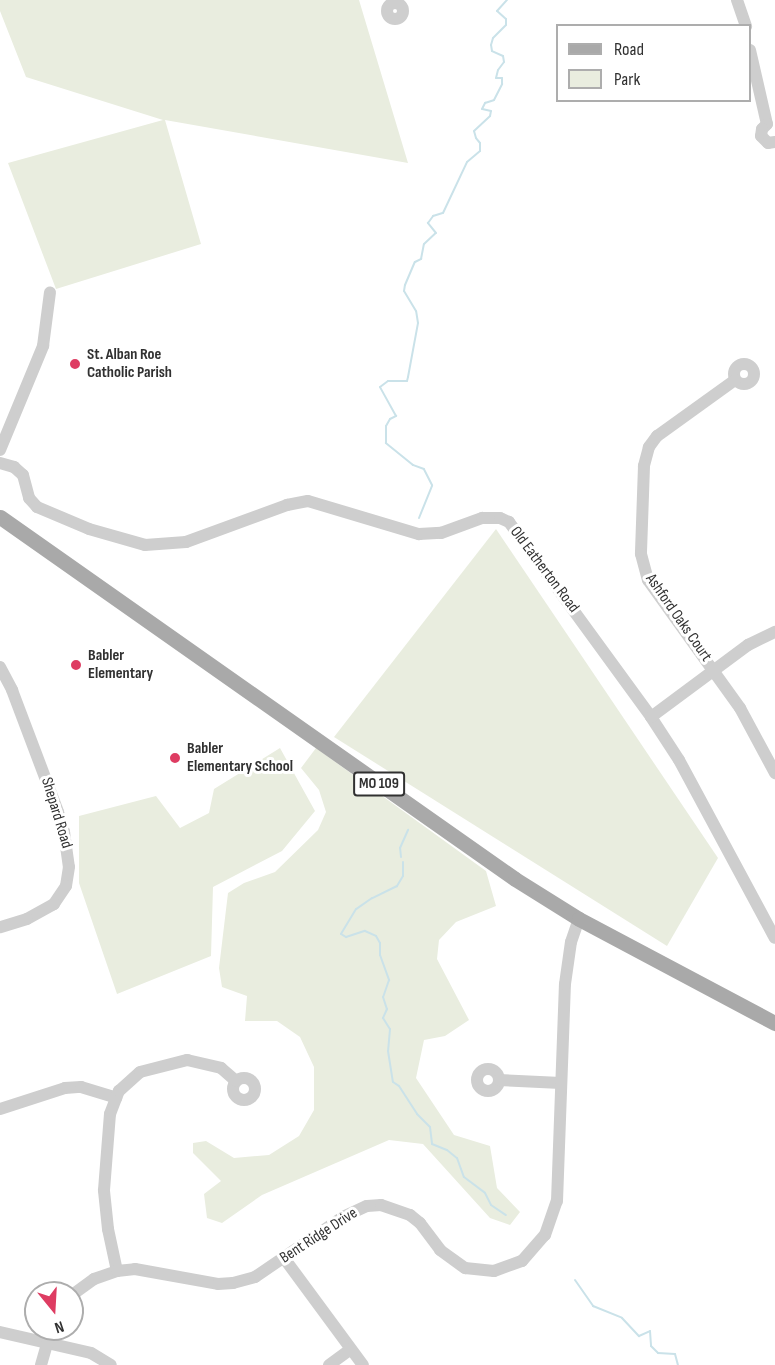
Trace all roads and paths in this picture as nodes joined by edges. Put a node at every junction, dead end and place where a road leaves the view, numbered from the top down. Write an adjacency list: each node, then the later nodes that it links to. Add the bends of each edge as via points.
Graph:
1 (737, 0): 2 (street)
2 (745, 24)
3 (751, 54): 4 (street)
4 (771, 124): 5 (street, via 762,129 761,136 768,143)
5 (775, 142)
6 (50, 292): 8 (street, via 43,346)
7 (735, 380): 13 (street, Ashford Oaks Court, via 657,435 644,466 643,566 648,580)
8 (0, 450)
9 (0, 463): 14 (street, Old Eatherton Road, via 14,467 22,475 29,498 37,507 89,529 145,545 186,542 308,501 418,534 441,533 482,518 500,518 514,527)
10 (0, 517): 16 (main road, MO 109, via 467,846)
11 (775, 632): 13 (street)
12 (0, 667): 17 (street, Shepard Road, via 58,812 69,867 66,886 54,904 27,919)
13 (714, 669): 14 (street); 15 (street, Ashford Oaks Court)
14 (651, 717): 18 (street, Old Eatherton Road, via 679,760)
15 (775, 774)
16 (579, 920): 19 (main road, MO 109); 22 (street, Bent Ridge Drive, via 567,964)
17 (0, 927)
18 (775, 938)
19 (775, 1023)
20 (498, 1080): 22 (street)
21 (236, 1081): 23 (street, via 221,1068 180,1060 140,1072)
22 (561, 1083): 25 (street, Bent Ridge Drive, via 557,1201 545,1235 522,1261 494,1271 465,1268 440,1250 420,1222 381,1205 357,1209)
23 (116, 1098): 24 (street, via 81,1087 65,1088); 26 (street, via 110,1114 104,1190)
24 (0, 1109)
25 (284, 1258): 26 (street, Bent Ridge Drive, via 255,1277 233,1283 218,1284 135,1269); 30 (street)
26 (117, 1271): 27 (street, Bent Ridge Drive)
27 (84, 1286)
28 (0, 1332): 29 (street)
29 (46, 1342): 31 (street); 32 (street, via 91,1353)
30 (350, 1350): 33 (street); 34 (street)
31 (41, 1365)
32 (111, 1365)
33 (329, 1365)
34 (363, 1365)

